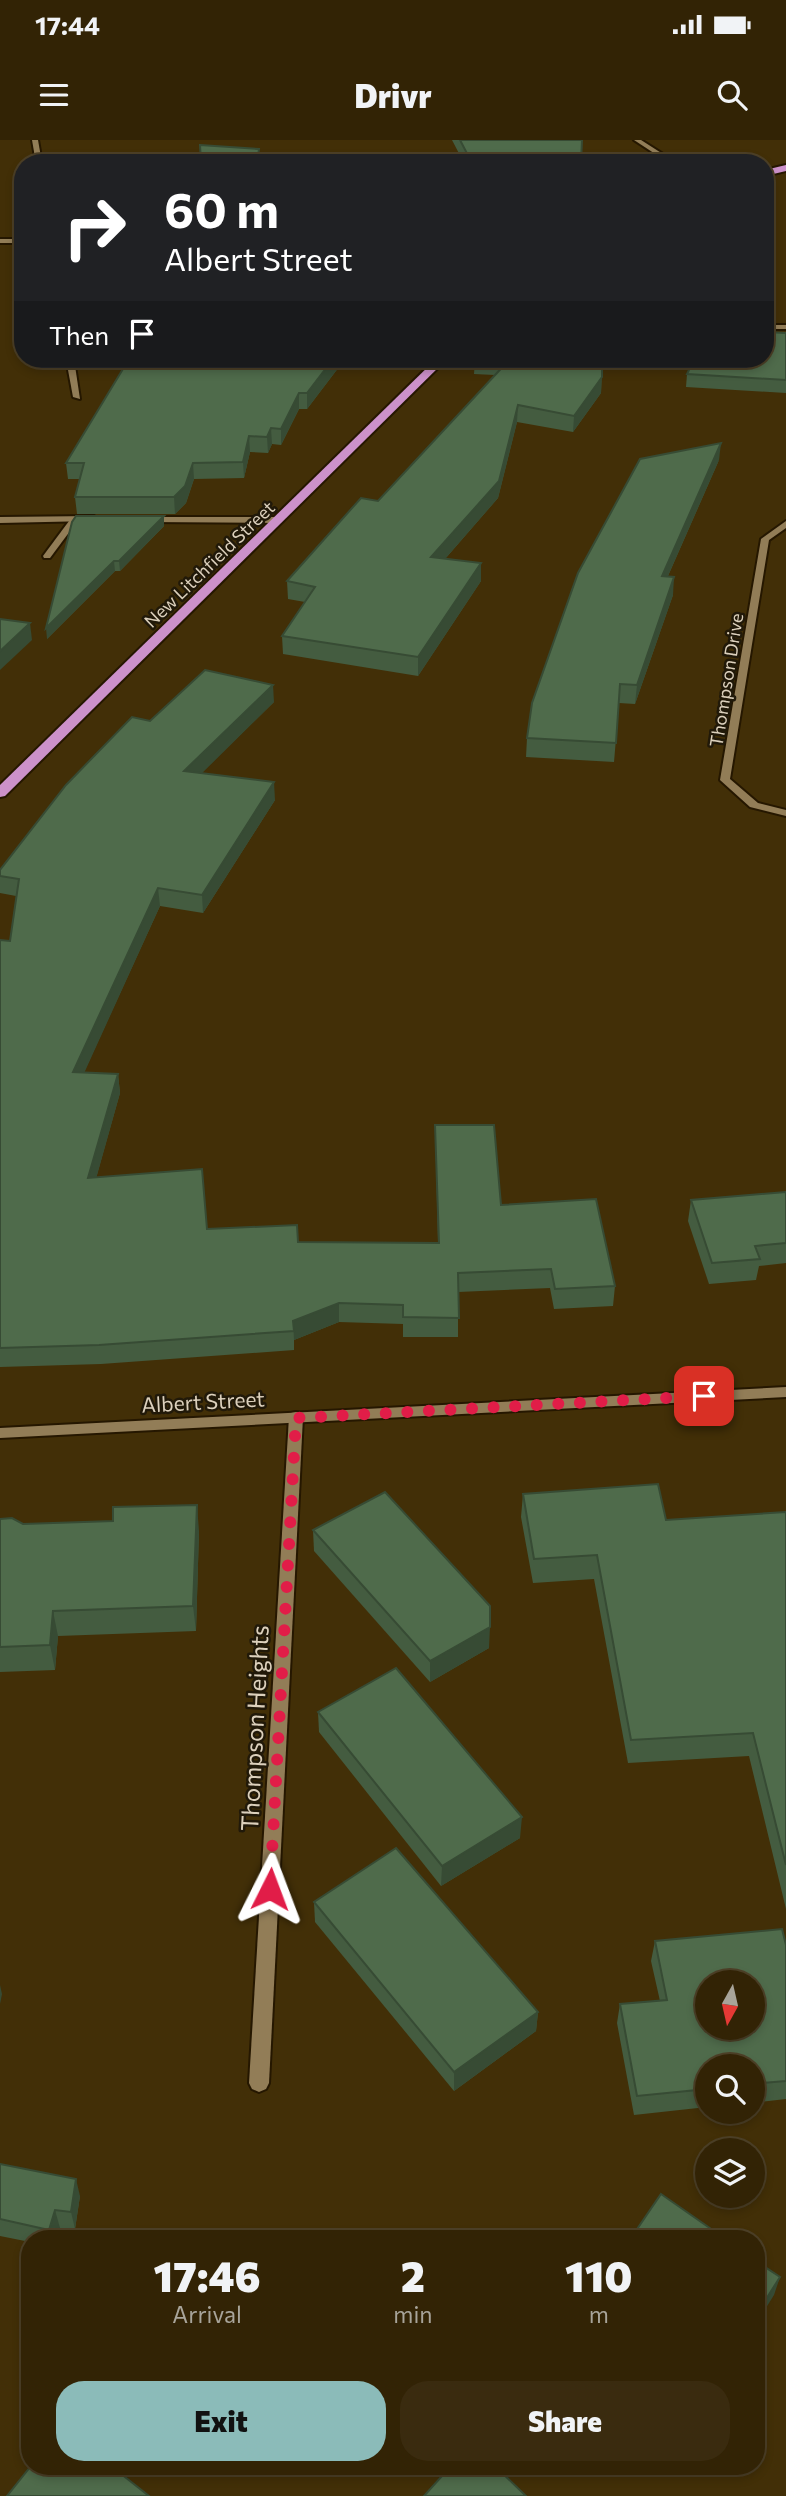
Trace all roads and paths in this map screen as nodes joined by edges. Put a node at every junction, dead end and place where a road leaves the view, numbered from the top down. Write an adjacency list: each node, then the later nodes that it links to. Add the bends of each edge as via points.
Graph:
1 (637, 140): 2 (street)
2 (660, 154)
3 (72, 368): 5 (street)
4 (433, 368): 10 (highway, New Litchfield Street)
5 (77, 397)
6 (106, 518): 7 (street)
7 (75, 519): 9 (street); 12 (street)
8 (132, 519): 10 (street)
9 (0, 520)
10 (278, 520): 13 (highway, New Litchfield Street)
11 (786, 524): 14 (street, Thompson Drive, via 765,539 725,780 754,805)
12 (47, 556)
13 (0, 793)
14 (786, 813)
15 (786, 1392): 16 (street, Albert Street)
16 (296, 1418): 17 (street, Albert Street); 18 (street, Thompson Heights)
17 (0, 1433)
18 (259, 2083)

